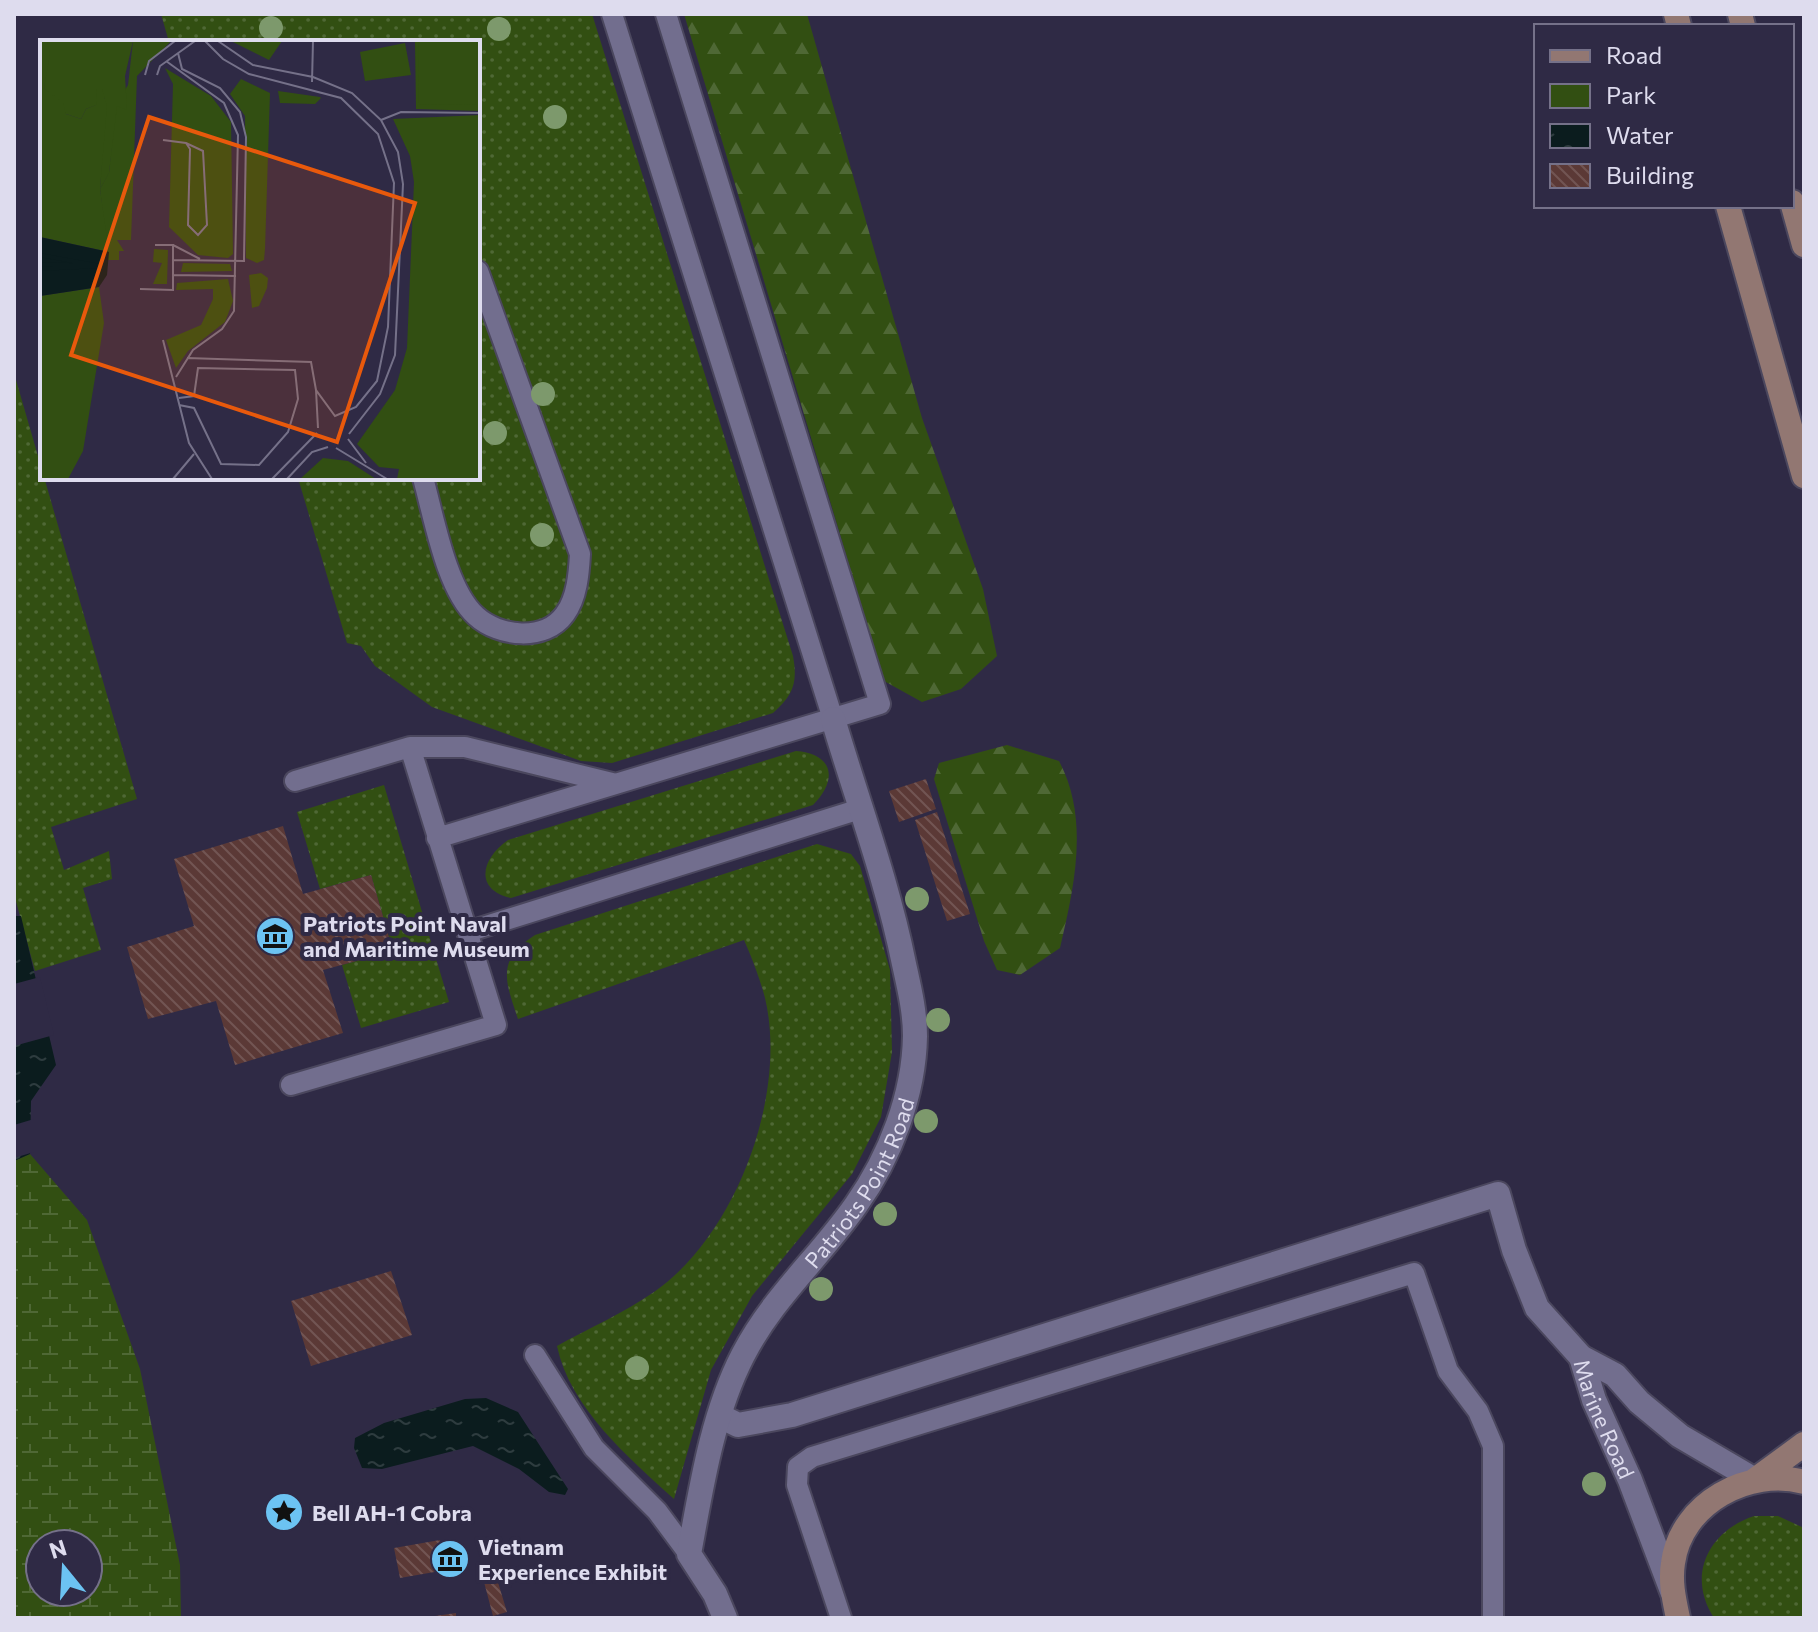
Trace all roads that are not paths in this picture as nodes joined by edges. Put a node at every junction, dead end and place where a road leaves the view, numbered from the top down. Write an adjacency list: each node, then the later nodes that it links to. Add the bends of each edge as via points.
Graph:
1 (612, 14): 9 (lane)
2 (666, 14): 9 (lane, via 880,704)
3 (1729, 208): 7 (street)
4 (1794, 208): 5 (street)
5 (1804, 245)
6 (480, 277): 8 (lane, via 580,554 578,582 565,615 539,632 507,634 476,616 457,590)
7 (1804, 476)
8 (424, 480)
9 (833, 719): 12 (lane); 13 (street, Patriots Point Road)
10 (410, 747): 11 (lane); 12 (lane, via 465,747); 14 (lane)
11 (295, 781)
12 (616, 784): 14 (lane)
13 (860, 809): 15 (lane); 19 (street, Patriots Point Road, via 896,924 911,999 915,1035 910,1080 880,1169 854,1208 772,1304 741,1358)
14 (437, 838): 15 (lane)
15 (467, 932): 16 (lane, via 496,1025)
16 (291, 1085)
17 (535, 1355): 23 (lane, via 594,1448 657,1511)
18 (1581, 1357): 19 (street, via 1537,1308 1498,1194 792,1415 738,1425); 21 (street, Marine Road, via 1615,1375 1680,1436); 24 (street, Marine Road)
19 (720, 1416): 23 (street, Patriots Point Road)
20 (1804, 1444): 21 (street)
21 (1755, 1480): 22 (street); 24 (street, via 1714,1499 1684,1532 1673,1561)
22 (1804, 1482)
23 (689, 1554): 25 (street)
24 (1672, 1591): 28 (street)
25 (725, 1618)
26 (841, 1618): 27 (lane, via 797,1485 798,1467 812,1457 1414,1273 1448,1371 1478,1411 1493,1446)
27 (1493, 1618)
28 (1678, 1618)

